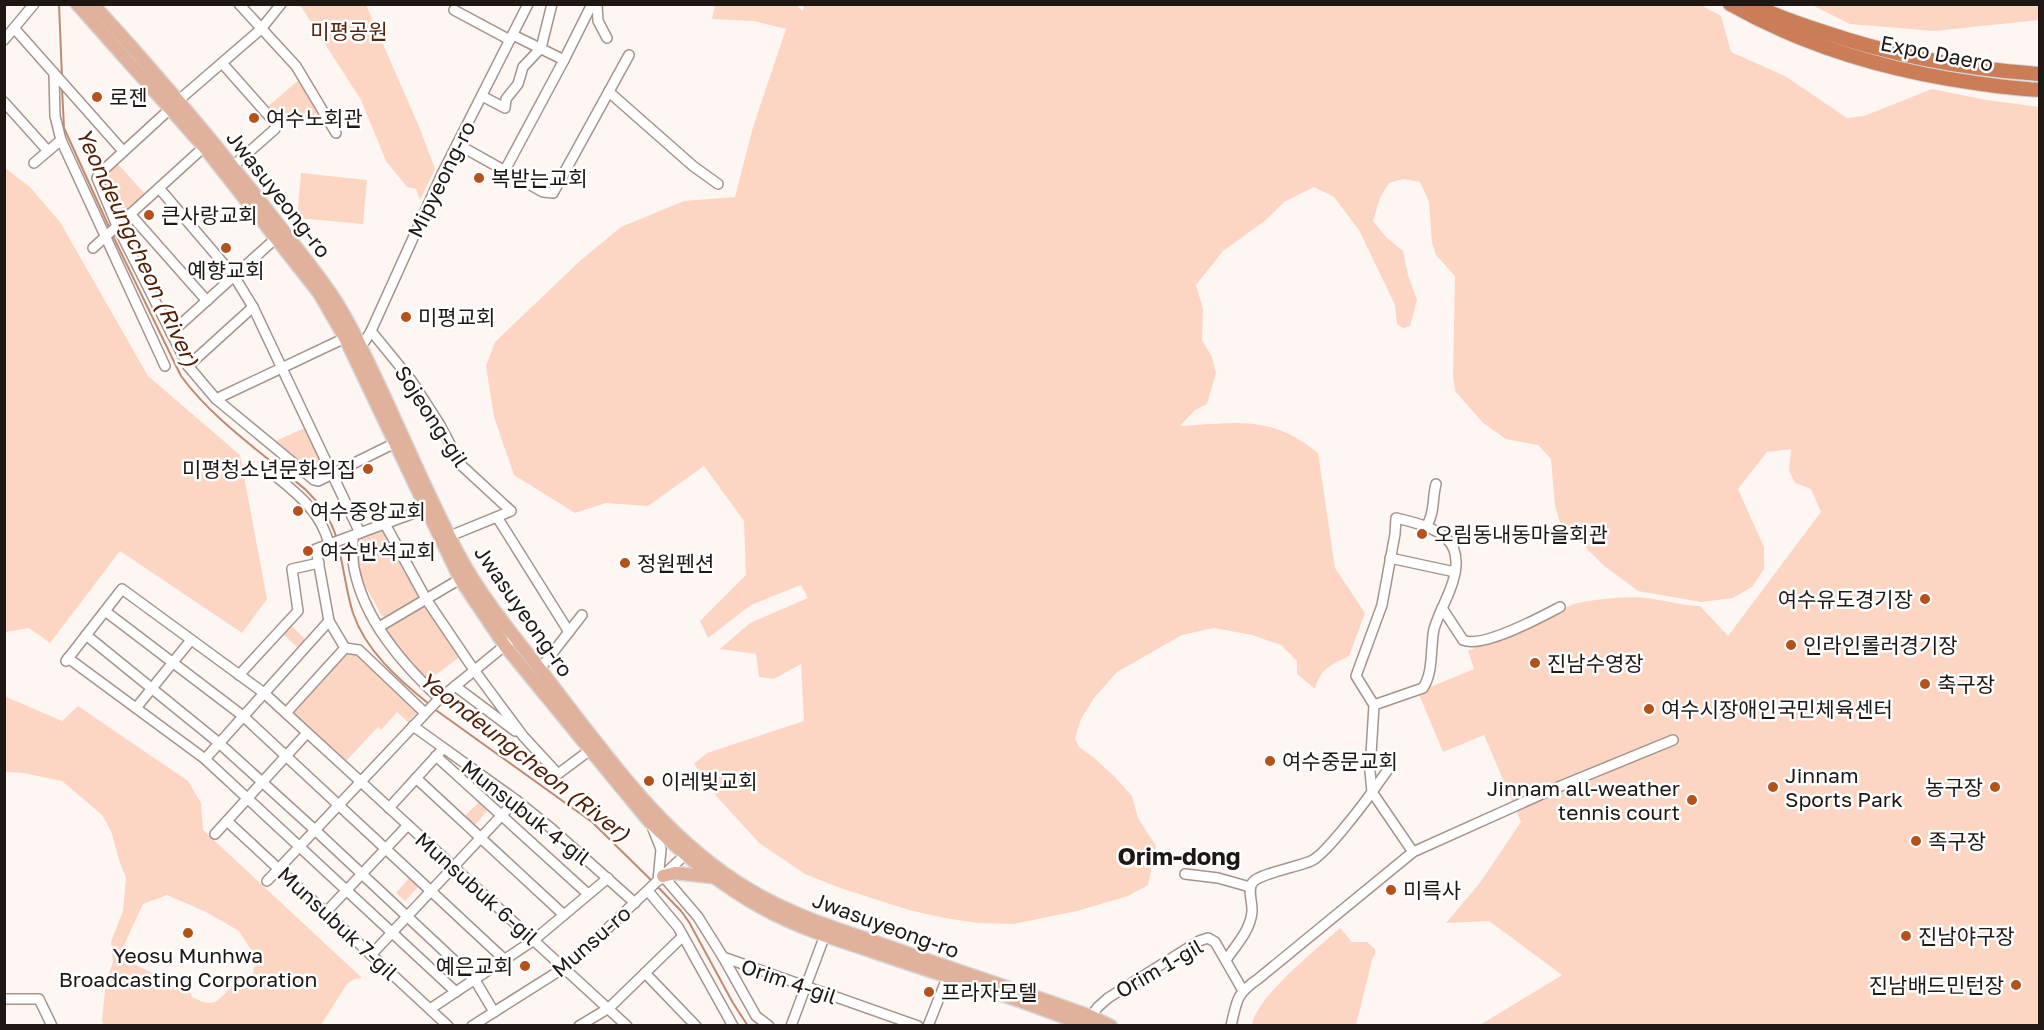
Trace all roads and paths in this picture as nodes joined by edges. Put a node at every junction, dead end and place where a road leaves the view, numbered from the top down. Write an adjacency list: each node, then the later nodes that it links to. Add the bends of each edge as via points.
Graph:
1 (34, 4): 14 (street)
2 (77, 4): 13 (main road, Jwasuyeong-ro)
3 (93, 4): 13 (main road, Jwasuyeong-ro)
4 (239, 4): 15 (street)
5 (281, 4): 15 (street)
6 (528, 4): 17 (street, Mipyeong-ro)
7 (552, 4): 19 (street)
8 (592, 4): 21 (street)
9 (597, 4): 16 (street)
10 (1730, 4): 25 (highway, Expo Daero, via 1772,26 1869,62 1919,74)
11 (1751, 4): 24 (highway, Expo Daero, via 1794,23 1917,58)
12 (454, 10): 17 (street)
13 (98, 18): 29 (main road, Jwasuyeong-ro)
14 (14, 28): 18 (street); 23 (street)
15 (261, 29): 22 (street); 30 (street, via 296,66)
16 (606, 33)
17 (512, 37): 19 (street); 27 (street, Mipyeong-ro)
18 (4, 40)
19 (541, 48): 21 (street); 27 (street, via 522,67 505,108)
20 (629, 55): 26 (street)
21 (564, 60): 38 (street)
22 (222, 63): 29 (street); 37 (street, via 274,120 275,129)
23 (54, 72): 31 (street, via 55,116); 35 (street)
24 (2040, 74)
25 (2040, 90)
26 (609, 92): 38 (street, via 555,192 543,192); 39 (street)
27 (482, 96): 32 (street, Mipyeong-ro)
28 (4, 102): 34 (street)
29 (175, 104): 33 (main road, Jwasuyeong-ro); 35 (street); 37 (main road, Jwasuyeong-ro)
30 (336, 133)
31 (61, 140): 34 (street); 43 (street)
32 (457, 144): 38 (street); 50 (street, Mipyeong-ro)
33 (204, 147): 40 (street); 44 (main road, Jwasuyeong-ro)
34 (48, 151): 36 (street)
35 (123, 151): 42 (street, via 97,178)
36 (34, 163)
37 (234, 166): 48 (main road, Jwasuyeong-ro, via 319,277)
38 (505, 170)
39 (718, 184)
40 (159, 188): 41 (street); 46 (street)
41 (130, 214): 42 (street); 47 (street)
42 (117, 226): 43 (street); 51 (street)
43 (105, 237): 45 (street); 54 (street)
44 (275, 239): 46 (street); 48 (main road, Jwasuyeong-ro)
45 (93, 248)
46 (234, 276): 47 (street); 49 (street)
47 (207, 301): 51 (street)
48 (333, 306): 52 (main road, Jwasuyeong-ro); 53 (main road, Jwasuyeong-ro)
49 (253, 307): 55 (street); 56 (street)
50 (371, 331): 53 (street, Mipyeong-ro); 63 (street, Sojeong-gil, via 411,380 459,462 511,511)
51 (171, 333): 55 (street)
52 (345, 338): 53 (main road, Jwasuyeong-ro); 56 (street)
53 (356, 347): 58 (main road, Jwasuyeong-ro); 67 (main road, Jwasuyeong-ro)
54 (165, 366)
55 (188, 366): 57 (street)
56 (283, 367): 57 (street); 60 (street)
57 (216, 399): 60 (street, via 312,480)
58 (394, 443): 60 (street); 62 (main road, Jwasuyeong-ro)
59 (273, 473): 68 (street, via 311,508)
60 (332, 474): 66 (street)
61 (1436, 484): 65 (street, via 1434,513)
62 (425, 509): 64 (street); 72 (main road, Jwasuyeong-ro)
63 (497, 517): 67 (street); 81 (street)
64 (385, 524): 66 (street); 73 (street)
65 (1428, 525): 69 (street, via 1396,518); 71 (street, via 1454,547)
66 (353, 536): 68 (street); 80 (street, via 354,570)
67 (450, 536): 77 (main road, Jwasuyeong-ro)
68 (330, 544): 70 (street, via 316,549)
69 (1390, 558): 71 (street); 94 (street, via 1382,605 1356,673)
70 (319, 563): 79 (street); 89 (street, via 291,570 298,611)
71 (1455, 572): 75 (street)
72 (460, 579): 73 (street); 77 (main road, Jwasuyeong-ro)
73 (426, 598): 80 (street); 88 (street)
74 (1560, 607): 75 (street, via 1508,632 1472,642 1463,640)
75 (1442, 608): 94 (street, via 1423,688)
76 (105, 611): 82 (street, Munsubuk 6-gil); 83 (street, Munsubuk 6-gil, via 122,589); 86 (street)
77 (488, 612): 84 (main road, Jwasuyeong-ro)
78 (582, 615): 81 (street)
79 (329, 621): 85 (street); 92 (street)
80 (379, 627): 93 (street, via 402,661)
81 (569, 632): 87 (street)
82 (86, 635): 91 (street); 95 (street, Munsubuk 6-gil, via 67,659)
83 (191, 640): 86 (street); 89 (street, Munsubuk 6-gil)
84 (510, 642): 87 (main road, Jwasuyeong-ro); 88 (street); 105 (main road, Jwasuyeong-ro)
85 (345, 648): 96 (street); 97 (street, via 359,650)
86 (173, 663): 91 (street); 98 (street)
87 (540, 669): 127 (main road, Jwasuyeong-ro, via 628,782)
88 (474, 670): 90 (street); 101 (street)
89 (239, 675): 92 (street, Munsubuk 6-gil)
90 (454, 686): 93 (street); 101 (street)
91 (152, 688): 95 (street); 103 (street)
92 (264, 693): 96 (street, Munsubuk 6-gil); 98 (street)
93 (438, 700): 97 (street)
94 (1374, 705): 113 (street)
95 (136, 708): 108 (street)
96 (286, 713): 100 (street, Munsubuk 6-gil)
97 (425, 713): 99 (street)
98 (243, 717): 103 (street); 106 (street)
99 (413, 726): 104 (street, Munsubuk 4-gil); 112 (street)
100 (307, 733): 106 (street); 112 (street, Munsubuk 6-gil)
101 (523, 736): 105 (street, via 557,774)
102 (1673, 740): 128 (street)
103 (219, 743): 108 (street); 111 (street)
104 (444, 748): 107 (street); 115 (street, Munsubuk 4-gil)
105 (590, 750): 119 (main road, Jwasuyeong-ro)
106 (286, 756): 111 (street); 116 (street)
107 (436, 756): 110 (street); 118 (street)
108 (205, 759): 114 (street)
109 (1387, 771): 113 (street)
110 (416, 778): 117 (street); 124 (street)
111 (262, 782): 114 (street); 122 (street)
112 (361, 782): 116 (street); 117 (street, Munsubuk 6-gil)
113 (1372, 792): 128 (street); 137 (street, via 1315,859 1262,875)
114 (247, 799): 120 (street); 125 (street)
115 (516, 801): 118 (street); 134 (street, Munsubuk 4-gil)
116 (338, 805): 122 (street); 126 (street)
117 (389, 808): 121 (street, Munsubuk 6-gil)
118 (502, 816): 124 (street); 141 (street)
119 (647, 819): 127 (main road, Jwasuyeong-ro); 135 (street, via 662,849)
120 (227, 821): 123 (street); 130 (street, Munsubuk 7-gil)
121 (408, 825): 126 (street); 129 (street, Munsubuk 6-gil)
122 (315, 830): 125 (street); 132 (street)
123 (216, 834)
124 (481, 839): 129 (street); 144 (street)
125 (299, 847): 130 (street); 138 (street)
126 (386, 849): 132 (street); 139 (street)
127 (689, 851): 131 (main road, Jwasuyeong-ro); 135 (street)
128 (1413, 852): 159 (street)
129 (455, 867): 139 (street); 149 (street, Munsubuk 6-gil)
130 (279, 869): 136 (street); 143 (street, Munsubuk 7-gil)
131 (713, 872): 135 (main road, via 680,873); 147 (main road, Jwasuyeong-ro, via 760,907); 162 (main road, Jwasuyeong-ro, via 805,917)
132 (362, 874): 138 (street); 145 (street)
133 (1185, 874): 137 (street)
134 (608, 878): 141 (street); 142 (street, Munsubuk 4-gil)
135 (660, 879): 140 (street, Munsu-ro); 151 (street, Orim 4-gil, via 698,917)
136 (267, 881)
137 (1250, 887): 153 (street, via 1252,912 1248,927)
138 (346, 891): 143 (street); 146 (street)
139 (431, 891): 145 (street); 152 (street)
140 (648, 891): 142 (street, Munsu-ro); 148 (street, via 675,922)
141 (588, 894): 144 (street)
142 (635, 903): 154 (street, Munsu-ro)
143 (326, 912): 150 (street, Munsubuk 7-gil)
144 (564, 915): 149 (street)
145 (407, 917): 146 (street); 157 (street)
146 (392, 933): 150 (street); 160 (street)
147 (825, 935): 156 (main road, Jwasuyeong-ro); 158 (street)
148 (682, 937): 155 (street); 173 (street)
149 (534, 940): 152 (street); 154 (street, Munsubuk 6-gil)
150 (371, 955): 164 (street, Munsubuk 7-gil)
151 (723, 957): 158 (street, Orim 4-gil); 174 (street, via 756,1016)
152 (505, 960): 157 (street)
153 (1226, 960): 159 (street, Orim 1-gil); 166 (street, Orim 1-gil, via 1214,940 1199,941 1102,1002)
154 (565, 968): 163 (street, Munsubuk 6-gil); 165 (street, Munsu-ro)
155 (645, 973): 163 (street); 172 (street)
156 (947, 978): 162 (main road, Jwasuyeong-ro); 177 (street)
157 (475, 980): 160 (street); 165 (street)
158 (805, 987): 175 (street); 176 (street, Orim 4-gil)
159 (1242, 990): 179 (street)
160 (456, 992): 164 (street)
161 (4, 999): 167 (street, via 39,999)
162 (1046, 1005): 166 (main road, Jwasuyeong-ro)
163 (609, 1008): 170 (street); 171 (street, Munsubuk 6-gil)
164 (430, 1009): 168 (street, Munsubuk 7-gil)
165 (494, 1012): 169 (street, Munsu-ro)
166 (1086, 1023): 178 (main road, Jwasuyeong-ro)
167 (52, 1026)
168 (448, 1026)
169 (472, 1026)
170 (579, 1026)
171 (627, 1026)
172 (696, 1026)
173 (733, 1026)
174 (769, 1026)
175 (791, 1026)
176 (918, 1026)
177 (928, 1026)
178 (1111, 1026)
179 (1231, 1026)

